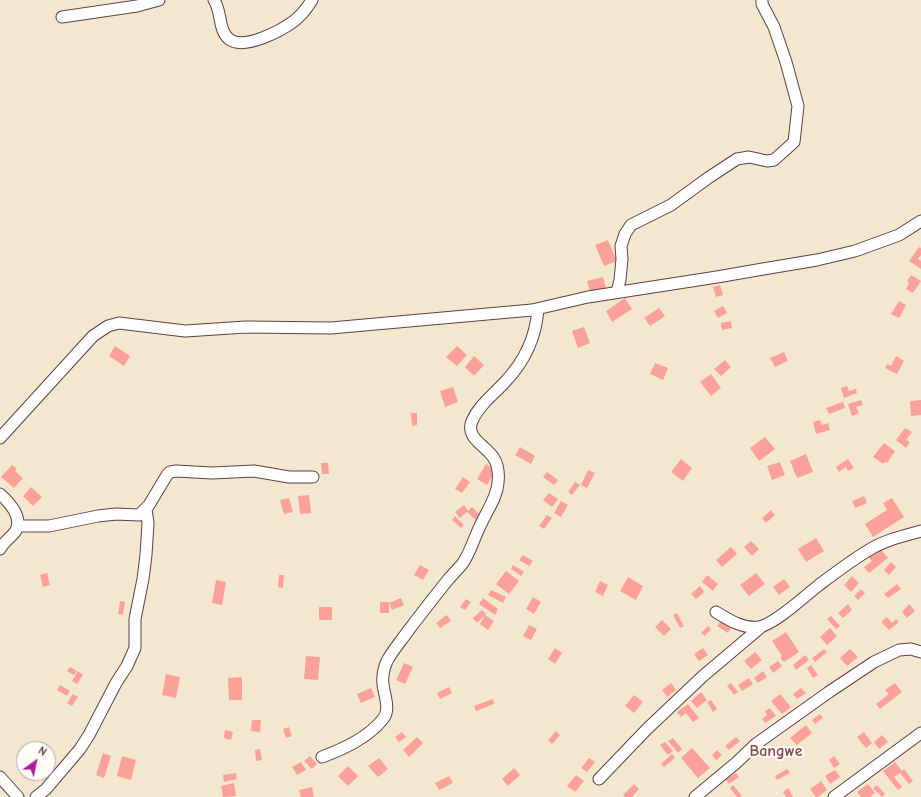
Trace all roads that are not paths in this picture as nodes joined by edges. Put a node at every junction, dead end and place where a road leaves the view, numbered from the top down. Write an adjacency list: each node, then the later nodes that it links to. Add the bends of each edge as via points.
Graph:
1 (159, 0): 5 (street, via 130,8)
2 (214, 0): 3 (street, via 225,34 236,42 247,42 286,27 306,10)
3 (312, 0)
4 (762, 0): 7 (street, via 786,62 798,106 794,142 774,160 749,157 737,159 671,205 631,225 621,246 622,259)
5 (62, 17)
6 (921, 221): 7 (street, via 899,235 817,260)
7 (617, 292): 8 (street)
8 (538, 309): 9 (street, via 331,328 254,327 185,332 112,324 93,336); 20 (street, via 537,326 529,348 514,372 485,402 472,422 473,437 488,451 497,464 499,473 493,501 466,558 423,610 386,662 383,683 387,706 385,716 369,732 350,745)
9 (0, 438)
10 (313, 477): 12 (street, via 176,470 170,472)
11 (0, 494): 13 (street, via 12,507)
12 (146, 509): 13 (street, via 136,516 116,514 49,526); 24 (street, via 146,560 135,619 135,648 86,740 46,789)
13 (18, 526): 15 (street)
14 (921, 531): 17 (street, via 869,549 780,616)
15 (0, 549)
16 (716, 612): 17 (street, via 741,625)
17 (760, 627): 22 (street, via 703,676)
18 (921, 652): 25 (street, via 911,649 899,650 874,662 756,744)
19 (921, 733): 26 (street)
20 (322, 757)
21 (0, 777): 23 (street)
22 (599, 779)
23 (18, 797)
24 (36, 797)
25 (695, 797)
26 (834, 797)

